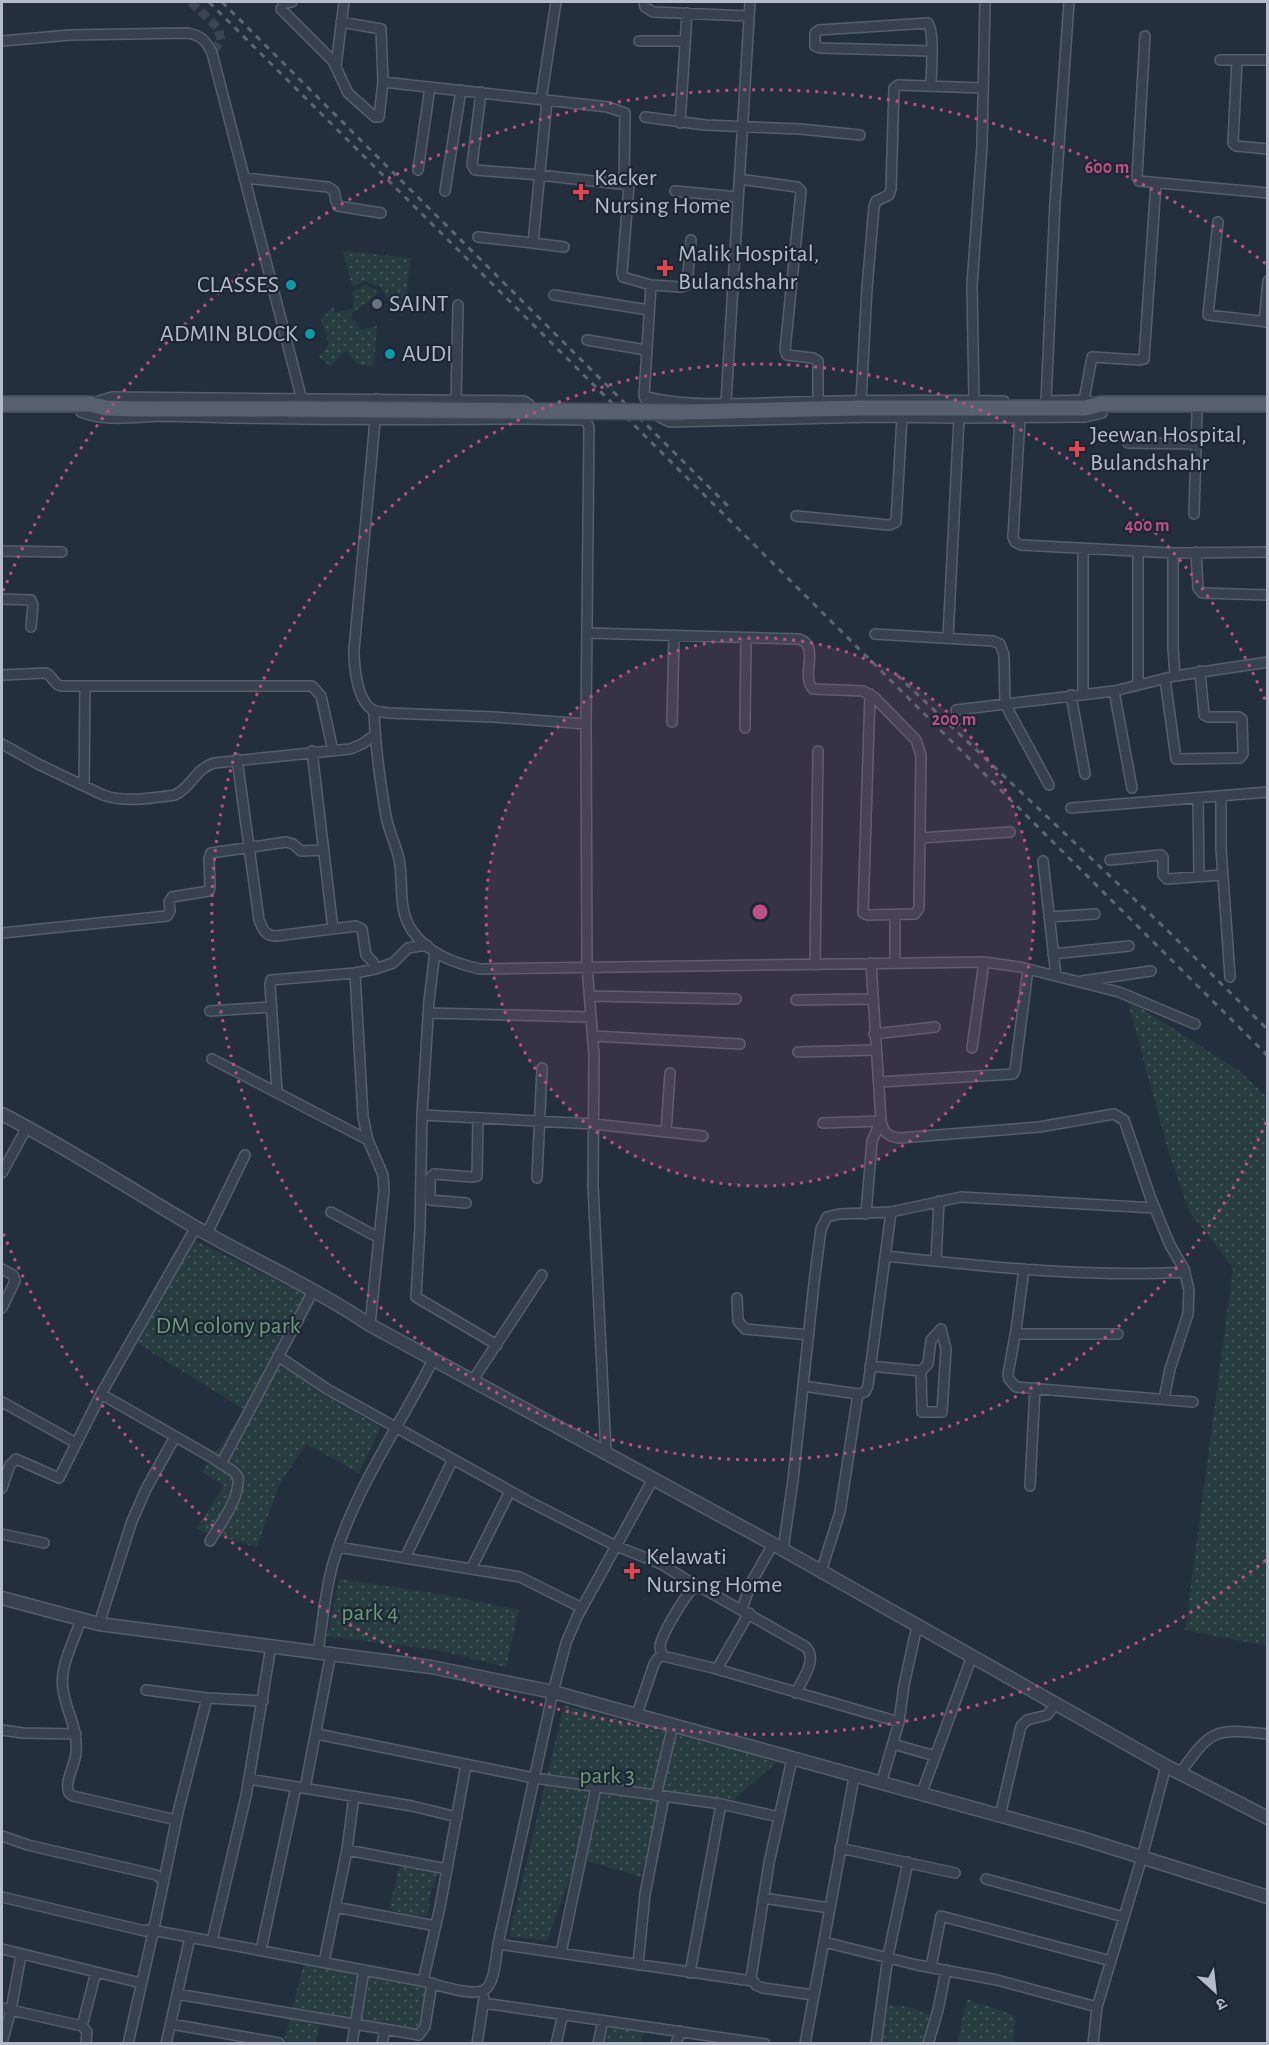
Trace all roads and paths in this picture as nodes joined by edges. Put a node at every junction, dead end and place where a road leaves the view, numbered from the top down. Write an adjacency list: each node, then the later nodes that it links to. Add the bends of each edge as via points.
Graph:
1 (292, 2): 8 (street)
2 (344, 2): 11 (street)
3 (556, 2): 27 (street)
4 (644, 2): 9 (street, via 649,11)
5 (750, 2): 10 (street)
6 (985, 2): 24 (street)
7 (1069, 2): 64 (street)
8 (280, 3): 20 (street, via 281,9)
9 (687, 13): 10 (street); 15 (street)
10 (749, 16): 30 (street)
11 (341, 22): 20 (street); 21 (street, via 381,30)
12 (1145, 36): 37 (street, via 1137,177 1141,182)
13 (2, 41): 35 (street, via 70,35 198,35 212,53)
14 (639, 41): 15 (street)
15 (685, 41): 29 (street)
16 (930, 51): 16 (street, via 927,23 814,33 815,46 820,48); 22 (street)
17 (1220, 60): 18 (street)
18 (1237, 60): 19 (street); 32 (street, via 1233,143)
19 (1268, 60)
20 (336, 66): 21 (street, via 348,93 377,118)
21 (383, 82): 23 (street)
22 (931, 86): 24 (street); 60 (street, via 894,88 891,189 874,207)
23 (430, 87): 25 (street); 33 (street)
24 (983, 88): 61 (street, via 972,285)
25 (461, 90): 26 (street); 39 (street)
26 (481, 93): 27 (street); 34 (street, via 473,169)
27 (544, 100): 34 (street); 38 (street, via 625,113)
28 (645, 117): 29 (street)
29 (680, 123): 30 (street)
30 (741, 126): 31 (street); 36 (street)
31 (860, 135)
32 (1268, 149)
33 (418, 170)
34 (539, 175): 38 (street); 47 (street)
35 (244, 178): 43 (street, via 328,188 334,191 338,206); 59 (street)
36 (739, 179): 42 (street); 63 (street, via 801,190 785,350 787,355 818,361)
37 (1156, 183): 41 (street); 67 (street, via 1144,359 1092,357)
38 (624, 185): 50 (street, via 629,185 621,273 627,279)
39 (445, 191)
40 (675, 191): 42 (street)
41 (1268, 193)
42 (738, 197): 65 (street)
43 (381, 213)
44 (1218, 222): 54 (street, via 1208,315)
45 (478, 237): 47 (street)
46 (691, 240): 50 (street, via 687,285)
47 (533, 243): 48 (street)
48 (564, 246)
49 (1268, 281): 54 (street)
50 (651, 285): 53 (street)
51 (554, 295): 53 (street)
52 (458, 305): 62 (street)
53 (649, 310): 56 (street)
54 (1266, 322)
55 (587, 340): 56 (street)
56 (646, 350): 57 (street)
57 (644, 396): 65 (street, via 667,401); 74 (street, via 660,418 670,422)
58 (377, 399): 59 (street); 62 (street); 78 (street)
59 (302, 400): 69 (street, via 112,398)
60 (861, 400): 61 (street); 63 (street)
61 (974, 400): 64 (street)
62 (456, 401): 77 (street, via 524,401 530,405 530,416)
63 (818, 401): 65 (street)
64 (1046, 401): 67 (street)
65 (726, 402)
66 (2, 404): 69 (main road)
67 (1085, 404): 69 (main road, bridge, via 684,412); 70 (main road)
68 (1268, 404): 70 (main road)
69 (86, 408): 71 (main road); 78 (street, via 91,416 105,417)
70 (1102, 408): 72 (main road); 76 (street, via 1085,417)
71 (2, 413)
72 (1197, 413): 73 (main road); 80 (street)
73 (1268, 413)
74 (902, 417): 75 (street); 82 (street, via 896,522 890,525)
75 (959, 418): 76 (street); 97 (street)
76 (1020, 418): 83 (street, via 1014,542)
77 (526, 419): 78 (street); 93 (street, via 582,420 588,424)
78 (375, 421): 111 (street, via 354,650 355,674 365,701)
79 (1128, 443): 80 (street)
80 (1196, 444): 81 (street)
81 (1194, 514)
82 (796, 516)
83 (1083, 548): 85 (street); 107 (street)
84 (2, 551): 86 (street)
85 (1138, 551): 89 (street); 104 (street)
86 (62, 552)
87 (1196, 552): 88 (street); 89 (street); 90 (street, via 1198,588 1202,594)
88 (1268, 552)
89 (1173, 553): 101 (street)
90 (1268, 595)
91 (2, 599): 92 (street, via 31,600)
92 (32, 627)
93 (587, 633): 95 (street); 113 (street)
94 (875, 634): 97 (street)
95 (674, 636): 96 (street); 112 (street)
96 (746, 638): 106 (street, via 804,641 809,649 808,683 813,689); 114 (street)
97 (948, 638): 109 (street, via 1000,644 1004,655)
98 (1268, 662): 99 (street)
99 (1200, 672): 101 (street); 102 (street, via 1204,715 1242,719 1240,758 1176,759)
100 (2, 675): 103 (street, via 46,673 61,687)
101 (1175, 676): 102 (street)
102 (1165, 679): 104 (street)
103 (85, 686): 118 (street, via 312,686 321,696); 122 (street)
104 (1138, 686): 105 (street)
105 (1114, 691): 107 (street); 124 (street)
106 (870, 694): 130 (street, via 919,747); 138 (street, via 863,910 867,915)
107 (1083, 694): 108 (street)
108 (1071, 695): 109 (street); 121 (street)
109 (1005, 704): 110 (street); 123 (street)
110 (956, 710)
111 (374, 711): 113 (street); 115 (street)
112 (672, 722)
113 (586, 724): 149 (street)
114 (745, 728)
115 (375, 735): 118 (street, via 362,744); 143 (street, via 386,818 400,865 402,908 414,934)
116 (2, 744): 122 (street)
117 (312, 751): 118 (street); 120 (street); 132 (street)
118 (333, 751)
119 (818, 751): 148 (street)
120 (237, 759): 122 (street, via 204,766 175,795 112,798); 131 (street)
121 (1085, 774)
122 (84, 785)
123 (1049, 785)
124 (1132, 788)
125 (1268, 792): 126 (street)
126 (1221, 796): 127 (street); 135 (street)
127 (1198, 798): 128 (street); 136 (street)
128 (1071, 808)
129 (1010, 832): 130 (street)
130 (920, 838): 138 (street, via 919,908 915,914)
131 (250, 848): 132 (street, via 290,842 301,851); 140 (street, via 259,920 265,933 276,936); 141 (street, via 211,853 208,891 172,897 167,916)
132 (324, 850): 140 (street)
133 (1110, 860): 136 (street, via 1162,855 1165,878)
134 (1043, 861): 139 (street)
135 (1222, 875): 136 (street); 155 (street)
136 (1199, 876)
137 (1095, 914): 139 (street)
138 (895, 915): 147 (street)
139 (1049, 917): 144 (street)
140 (333, 929): 150 (street, via 360,927 366,954)
141 (2, 933)
142 (1129, 946): 144 (street)
143 (431, 949): 149 (street, via 456,963 480,969); 150 (street, via 408,948 393,963); 163 (street)
144 (1053, 954): 154 (street)
145 (984, 962): 147 (street); 151 (street); 170 (street)
146 (871, 963): 147 (street); 148 (street); 160 (street)
147 (895, 963)
148 (815, 965): 149 (street)
149 (587, 966): 157 (street)
150 (375, 969): 153 (street)
151 (1028, 969): 154 (street); 176 (street, via 1013,1074)
152 (1150, 971): 156 (street)
153 (355, 973): 161 (street, via 275,979 270,984); 188 (street, via 363,1117)
154 (1056, 976): 156 (street)
155 (1230, 976)
156 (1077, 981): 165 (street, via 1143,1001)
157 (590, 996): 158 (street); 164 (street)
158 (736, 999)
159 (796, 999): 160 (street)
160 (872, 999): 167 (street)
161 (271, 1007): 162 (street); 177 (street)
162 (210, 1011)
163 (428, 1013): 164 (street); 179 (street)
164 (591, 1017): 168 (street)
165 (1194, 1024)
166 (935, 1028): 167 (street)
167 (874, 1034): 171 (street)
168 (593, 1036): 169 (street); 184 (street)
169 (740, 1044)
170 (972, 1048)
171 (876, 1050): 172 (street); 176 (street)
172 (798, 1052)
173 (212, 1059): 177 (street)
174 (542, 1068): 181 (street)
175 (670, 1073): 186 (street)
176 (879, 1082): 182 (street)
177 (277, 1092): 188 (street)
178 (2, 1113): 185 (street)
179 (422, 1115): 180 (street); 213 (street, via 416,1297)
180 (478, 1118): 181 (street); 193 (street, via 477,1176 434,1174 430,1178 430,1200)
181 (539, 1121): 184 (street); 191 (street)
182 (881, 1121): 183 (street); 194 (street, via 885,1134 899,1138 1039,1127 1114,1114 1124,1119 1131,1135); 197 (street, via 872,1141)
183 (823, 1123)
184 (594, 1124): 186 (street); 229 (street, via 593,1185)
185 (27, 1127): 190 (street); 198 (street)
186 (666, 1132): 187 (street)
187 (703, 1136)
188 (368, 1140): 199 (street, via 383,1175)
189 (245, 1155): 198 (street)
190 (2, 1173)
191 (537, 1178)
192 (939, 1201): 194 (street, via 981,1197); 196 (street); 201 (street)
193 (466, 1203)
194 (1155, 1208): 204 (street)
195 (332, 1212): 199 (street)
196 (891, 1212): 197 (street); 200 (street)
197 (866, 1214): 212 (street, via 831,1215 824,1222)
198 (201, 1230): 206 (street); 221 (street)
199 (379, 1238): 209 (street)
200 (885, 1256): 201 (street); 216 (street)
201 (936, 1261): 203 (street)
202 (2, 1269): 208 (street, via 13,1275 15,1281)
203 (1024, 1269): 204 (street); 210 (street)
204 (1185, 1272): 223 (street, via 1190,1290 1188,1314)
205 (542, 1275): 213 (street)
206 (313, 1291): 209 (street); 214 (street)
207 (737, 1298): 212 (street, via 738,1321 745,1329)
208 (2, 1308)
209 (370, 1325): 215 (street)
210 (1016, 1334): 211 (street); 220 (street, via 1009,1379 1016,1387)
211 (1118, 1334)
212 (809, 1335): 219 (street)
213 (497, 1345): 218 (street)
214 (278, 1356): 226 (street); 231 (street)
215 (434, 1359): 218 (street); 226 (street)
216 (870, 1366): 217 (street); 222 (street, via 866,1392)
217 (921, 1371): 217 (street, via 922,1412 942,1412 946,1349 941,1329 931,1340 928,1364)
218 (473, 1380): 229 (street)
219 (803, 1386): 222 (street); 241 (street)
220 (1035, 1388): 223 (street); 233 (street)
221 (101, 1394): 227 (street); 228 (street)
222 (858, 1394): 244 (street, via 840,1512)
223 (1164, 1399): 225 (street)
224 (2, 1402): 228 (street)
225 (1194, 1402)
226 (396, 1428): 230 (street); 240 (street, via 367,1478)
227 (175, 1437): 231 (street); 250 (street, via 132,1521)
228 (76, 1443): 234 (street, via 59,1478 16,1459)
229 (606, 1453): 232 (street)
230 (453, 1459): 235 (street); 242 (street)
231 (221, 1464): 237 (street, via 234,1472 239,1482)
232 (653, 1479): 239 (street); 241 (street)
233 (1030, 1486)
234 (2, 1488)
235 (510, 1491): 239 (street); 243 (street)
236 (2, 1533): 238 (street)
237 (210, 1541)
238 (44, 1543)
239 (616, 1546): 245 (street, via 661,1564); 247 (street)
240 (338, 1547): 242 (street); 253 (street)
241 (778, 1547): 244 (street); 248 (street, via 751,1583)
242 (405, 1557): 243 (street)
243 (471, 1569): 247 (street, via 520,1577)
244 (821, 1572): 251 (street)
245 (700, 1588): 248 (street); 255 (street, via 690,1590 668,1628 660,1644)
246 (2, 1598): 249 (street)
247 (582, 1608): 259 (street, via 566,1643)
248 (745, 1611): 257 (street); 260 (street, via 810,1651 811,1662)
249 (81, 1619): 250 (street); 268 (street, via 64,1666 63,1689)
250 (99, 1624): 252 (street)
251 (917, 1626): 256 (street); 265 (street)
252 (271, 1646): 253 (street); 262 (street)
253 (318, 1651): 254 (street)
254 (331, 1653): 259 (street, via 431,1667); 269 (street)
255 (663, 1656): 257 (street); 264 (street, via 654,1664)
256 (972, 1656): 263 (street); 272 (street)
257 (717, 1669): 260 (street)
258 (146, 1690): 261 (street)
259 (553, 1692): 264 (street); 278 (street)
260 (796, 1693): 265 (street)
261 (207, 1698): 262 (street); 291 (street)
262 (263, 1701): 279 (street)
263 (1056, 1704): 275 (street); 288 (street, via 1047,1715 1021,1726)
264 (637, 1714): 266 (street)
265 (899, 1722): 271 (street)
266 (674, 1725): 273 (street); 285 (street)
267 (2, 1730): 268 (street)
268 (75, 1734): 291 (street, via 76,1755 69,1793)
269 (317, 1734): 274 (street); 281 (street)
270 (1268, 1734): 276 (street, via 1232,1731 1211,1736)
271 (893, 1744): 272 (street); 280 (street)
272 (935, 1756): 283 (street)
273 (792, 1759): 277 (street); 287 (street)
274 (466, 1765): 278 (street); 289 (street)
275 (1166, 1766): 276 (street); 295 (street)
276 (1180, 1773): 290 (street)
277 (854, 1777): 280 (street); 293 (street)
278 (534, 1778): 282 (street); 312 (street)
279 (249, 1779): 281 (street); 310 (street)
280 (881, 1784): 283 (street)
281 (301, 1787): 284 (street); 314 (street)
282 (596, 1787): 285 (street); 315 (street)
283 (921, 1795): 288 (street)
284 (354, 1796): 289 (street); 294 (street)
285 (660, 1796): 286 (street); 320 (street)
286 (722, 1804): 287 (street); 325 (street)
287 (779, 1816): 303 (street)
288 (999, 1816): 295 (street)
289 (457, 1817): 297 (street)
290 (1268, 1818)
291 (176, 1820): 300 (street)
292 (2, 1836): 300 (street)
293 (840, 1848): 296 (street); 305 (street)
294 (347, 1850): 297 (street); 304 (street)
295 (1142, 1857): 302 (street); 306 (street)
296 (908, 1862): 298 (street); 317 (street)
297 (447, 1869): 307 (street)
298 (955, 1873)
299 (986, 1879): 306 (street)
300 (163, 1880): 308 (street)
301 (2, 1897): 308 (street, via 145,1931)
302 (1268, 1897)
303 (763, 1898): 305 (street); 326 (street)
304 (335, 1907): 307 (street); 319 (street)
305 (830, 1908): 311 (street)
306 (1124, 1917): 318 (street)
307 (436, 1926): 327 (street)
308 (155, 1929): 309 (street); 328 (street)
309 (190, 1937): 310 (street); 330 (street)
310 (212, 1941): 314 (street)
311 (824, 1942): 317 (street); 331 (street)
312 (498, 1944): 315 (street); 329 (street, via 492,1980)
313 (2, 1949): 316 (street)
314 (261, 1950): 319 (street)
315 (561, 1953): 320 (street)
316 (21, 1955): 324 (street); 334 (street)
317 (888, 1956): 321 (street); 357 (street)
318 (1111, 1961): 321 (street, via 941,1916); 333 (street)
319 (324, 1962): 322 (street)
320 (638, 1965): 325 (street)
321 (931, 1968): 323 (street)
322 (364, 1970): 327 (street); 338 (street)
323 (946, 1970): 333 (street); 358 (street)
324 (96, 1972): 328 (street); 339 (street)
325 (690, 1972): 326 (street)
326 (752, 1981): 331 (street, via 763,1988)
327 (428, 1982): 329 (street, via 469,1992); 342 (street, via 425,2027)
328 (141, 1983): 346 (street)
329 (485, 1990): 332 (street)
330 (177, 1994): 337 (street); 338 (street)
331 (814, 1995): 356 (street)
332 (483, 2004): 335 (street); 351 (street)
333 (1097, 2007): 359 (street)
334 (6, 2009): 339 (street); 344 (street)
335 (563, 2014): 336 (street); 352 (street)
336 (603, 2020): 341 (street); 353 (street)
337 (171, 2024): 347 (street); 348 (street)
338 (356, 2025): 340 (street); 349 (street)
339 (82, 2026): 345 (street, via 87,2032)
340 (385, 2029): 342 (street); 350 (street)
341 (680, 2031): 343 (street); 354 (street)
342 (413, 2039)
343 (718, 2040): 355 (street)
344 (2, 2043)
345 (86, 2043)
346 (128, 2043)
347 (166, 2043)
348 (279, 2043)
349 (352, 2043)
350 (382, 2043)
351 (477, 2043)
352 (556, 2043)
353 (598, 2043)
354 (676, 2043)
355 (765, 2043)
356 (805, 2043)
357 (876, 2043)
358 (928, 2043)
359 (1094, 2043)

